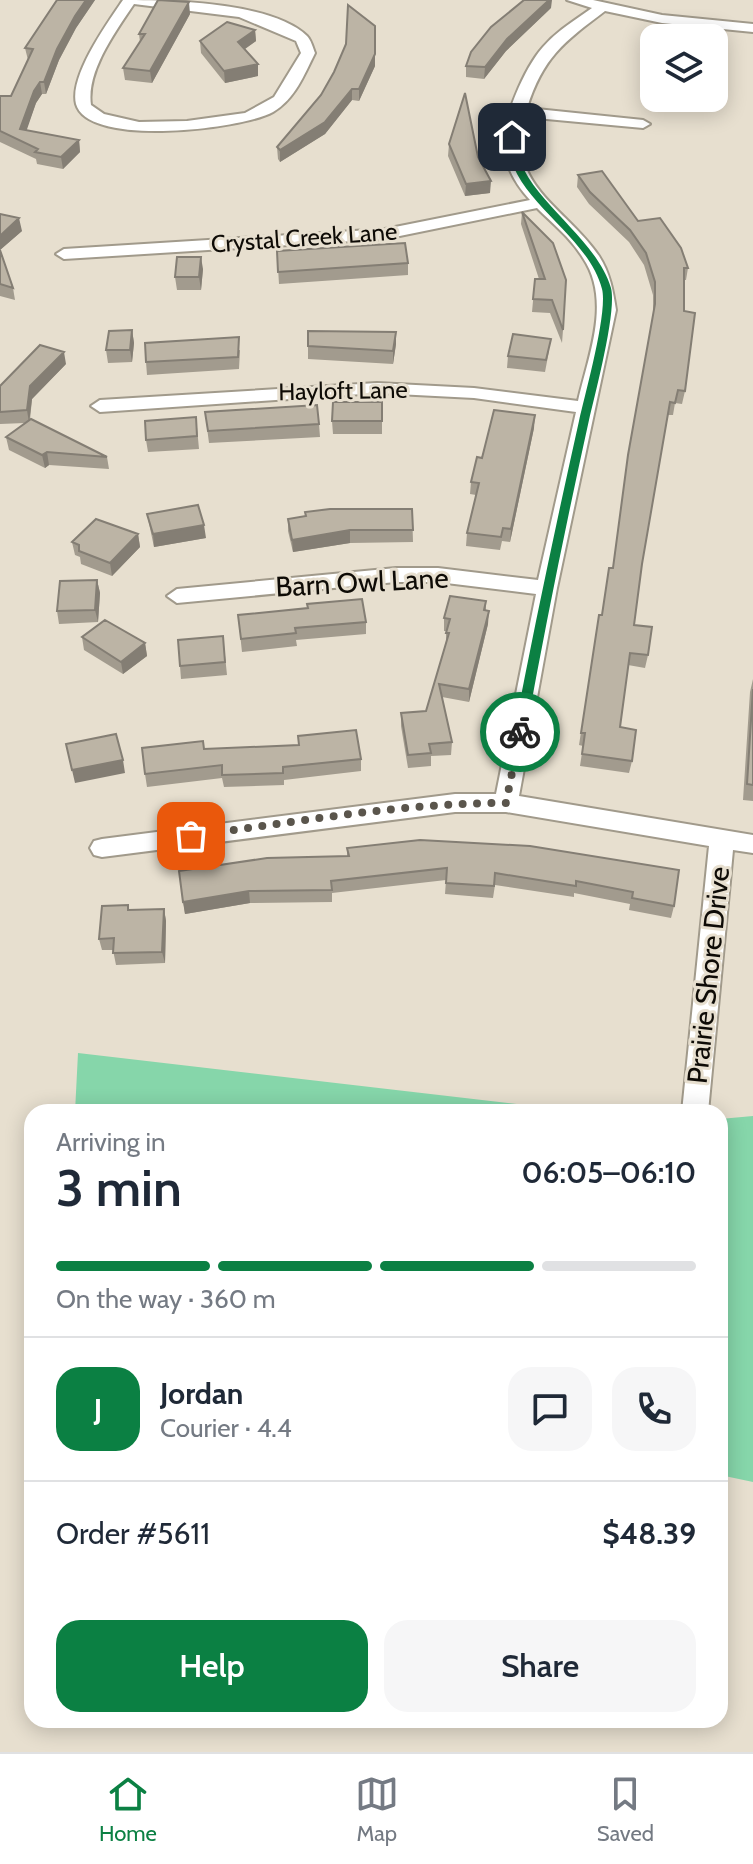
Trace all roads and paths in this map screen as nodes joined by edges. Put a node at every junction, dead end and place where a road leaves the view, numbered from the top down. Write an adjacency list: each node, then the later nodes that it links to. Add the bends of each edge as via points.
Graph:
1 (132, 0): 1 (street, via 209,7 252,18 302,39 308,53 285,97 262,113 150,126 107,121 88,111 81,97 102,46)
2 (574, 0): 3 (street)
3 (600, 8): 4 (street); 5 (street, via 536,62)
4 (753, 28)
5 (519, 112): 6 (street); 7 (street, via 511,151 523,179)
6 (643, 124)
7 (542, 202): 8 (street, Crystal Creek Lane, via 385,234); 10 (street, via 592,255 607,291)
8 (64, 254)
9 (100, 406): 10 (street, Hayloft Lane, via 377,388 474,393)
10 (586, 408): 11 (street)
11 (547, 588): 12 (street, Barn Owl Lane, via 396,575); 13 (street)
12 (177, 596)
13 (506, 803): 14 (street); 16 (street, via 401,808)
14 (722, 838): 15 (street); 17 (street, Prairie Shore Drive)
15 (753, 844)
16 (102, 848)
17 (696, 1104)

